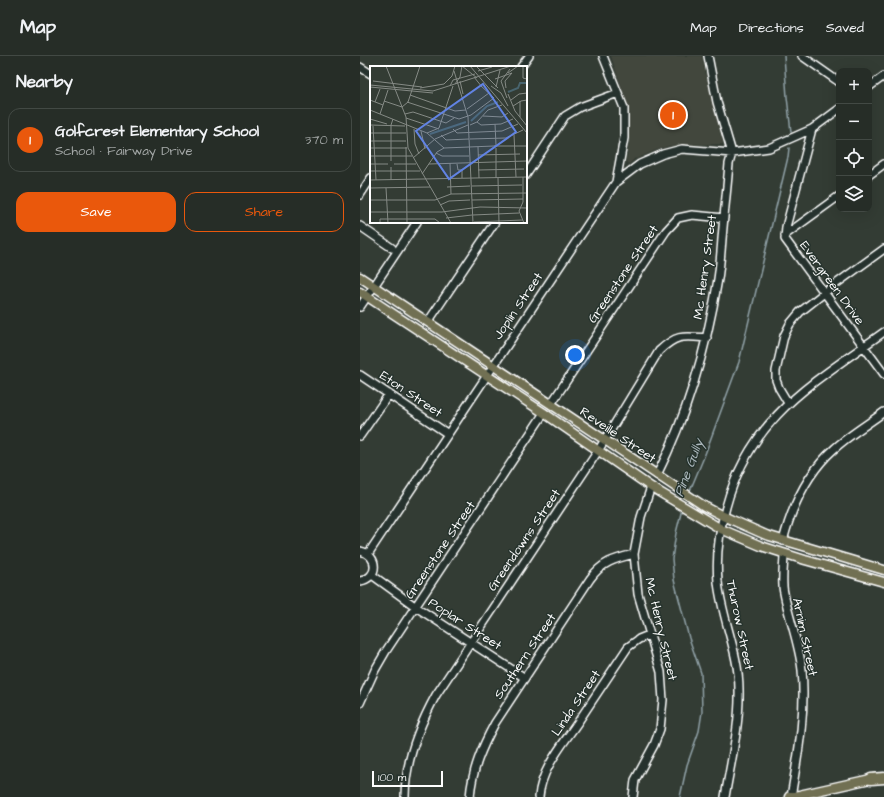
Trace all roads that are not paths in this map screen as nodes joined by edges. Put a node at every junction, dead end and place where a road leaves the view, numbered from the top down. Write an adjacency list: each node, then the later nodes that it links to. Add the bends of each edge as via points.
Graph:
1 (529, 56): 5 (street)
2 (603, 56): 11 (street, Joplin Street)
3 (708, 56): 14 (street, Mc Henry Street, via 717,102)
4 (802, 56): 9 (street)
5 (522, 66)
6 (360, 67): 7 (street)
7 (370, 73)
8 (884, 76): 10 (street)
9 (836, 80)
10 (872, 85)
11 (618, 93): 16 (street, via 580,106 565,116); 19 (street, Joplin Street, via 624,108 624,138)
12 (836, 111): 13 (street)
13 (812, 129): 14 (street, via 769,148); 26 (street, Evergreen Drive)
14 (732, 153): 19 (street, via 682,149 640,164); 22 (street, Mc Henry Street)
15 (884, 164): 17 (street)
16 (527, 173)
17 (872, 173)
18 (370, 179): 20 (street)
19 (616, 182): 38 (street, Joplin Street)
20 (360, 194)
21 (836, 198): 26 (street)
22 (724, 218): 36 (street, Mc Henry Street, via 719,277); 44 (street, Greenstone Street, via 692,215 678,218 666,230)
23 (416, 223): 30 (street)
24 (494, 223): 34 (street)
25 (360, 226): 27 (street)
26 (785, 234): 32 (street, Evergreen Drive, via 787,242)
27 (392, 248)
28 (884, 249): 32 (street)
29 (360, 277): 30 (main road, Reveille Street)
30 (374, 286): 31 (street); 34 (main road, Reveille Street)
31 (363, 294): 33 (street); 41 (main road, Reveille Street)
32 (824, 294): 37 (street, Evergreen Drive); 43 (street, via 796,316 784,336 776,375 779,388)
33 (360, 307)
34 (428, 322): 38 (main road, Reveille Street)
35 (884, 332): 37 (street, Thurow Street)
36 (707, 338): 49 (street, Greendowns Street, via 684,336 670,341 659,351); 51 (street, Mc Henry Street, via 688,403)
37 (864, 346): 39 (street, Evergreen Drive); 43 (street, Thurow Street)
38 (493, 365): 41 (street, Joplin Street); 44 (main road, Reveille Street)
39 (884, 374)
40 (360, 375): 42 (street, Eton Street)
41 (486, 375): 46 (main road, Reveille Street); 47 (street, Joplin Street)
42 (389, 394): 47 (street, Eton Street); 48 (street)
43 (788, 403): 53 (street, Thurow Street, via 765,427 749,450 732,487)
44 (551, 404): 49 (main road, Reveille Street)
45 (884, 412): 55 (street, via 835,448 815,469 800,491)
46 (544, 414): 50 (main road, Reveille Street); 66 (street, Greenstone Street)
47 (448, 434): 57 (street, Joplin Street)
48 (360, 436)
49 (605, 440): 50 (street, Greendowns Street); 51 (main road, Reveille Street)
50 (598, 451): 52 (main road, Reveille Street); 68 (street, Greendowns Street)
51 (657, 475): 53 (main road, Reveille Street)
52 (652, 487): 54 (main road, Reveille Street); 58 (street, Mc Henry Street, via 641,517)
53 (723, 516): 54 (street, Thurow Street); 55 (main road, Reveille Street)
54 (721, 529): 59 (main road, Reveille Street); 77 (street, Thurow Street, via 718,581 737,667 739,690 738,722)
55 (783, 541): 60 (main road, Reveille Street)
56 (360, 552): 57 (street)
57 (368, 554): 63 (street, via 375,568)
58 (634, 554): 67 (street, Mc Henry Street, via 638,594); 69 (street, Southern Street, via 615,558 596,570)
59 (784, 554): 62 (main road, Reveille Street); 78 (street, Arnim Street, via 783,592 802,669 803,704 800,744)
60 (847, 559): 61 (main road, Reveille Street); 62 (main road)
61 (884, 570)
62 (846, 572): 65 (main road, Reveille Street)
63 (372, 575): 64 (street); 66 (street, Poplar Street)
64 (360, 581)
65 (884, 582)
66 (416, 607): 68 (street, Poplar Street); 70 (street, Greenstone Street, via 375,670)
67 (649, 635): 75 (street, Linda Street, via 628,647 552,762); 76 (street, Mc Henry Street, via 661,672 662,714 654,745 635,780)
68 (470, 642): 69 (street, Poplar Street); 73 (street, Greendowns Street, via 426,713 407,770)
69 (525, 678): 74 (street, Southern Street, via 495,723 482,748 472,779)
70 (360, 703)
71 (884, 777): 72 (highway)
72 (871, 779): 78 (main road)
73 (405, 797)
74 (470, 797)
75 (539, 797)
76 (633, 797)
77 (725, 797)
78 (790, 797)

